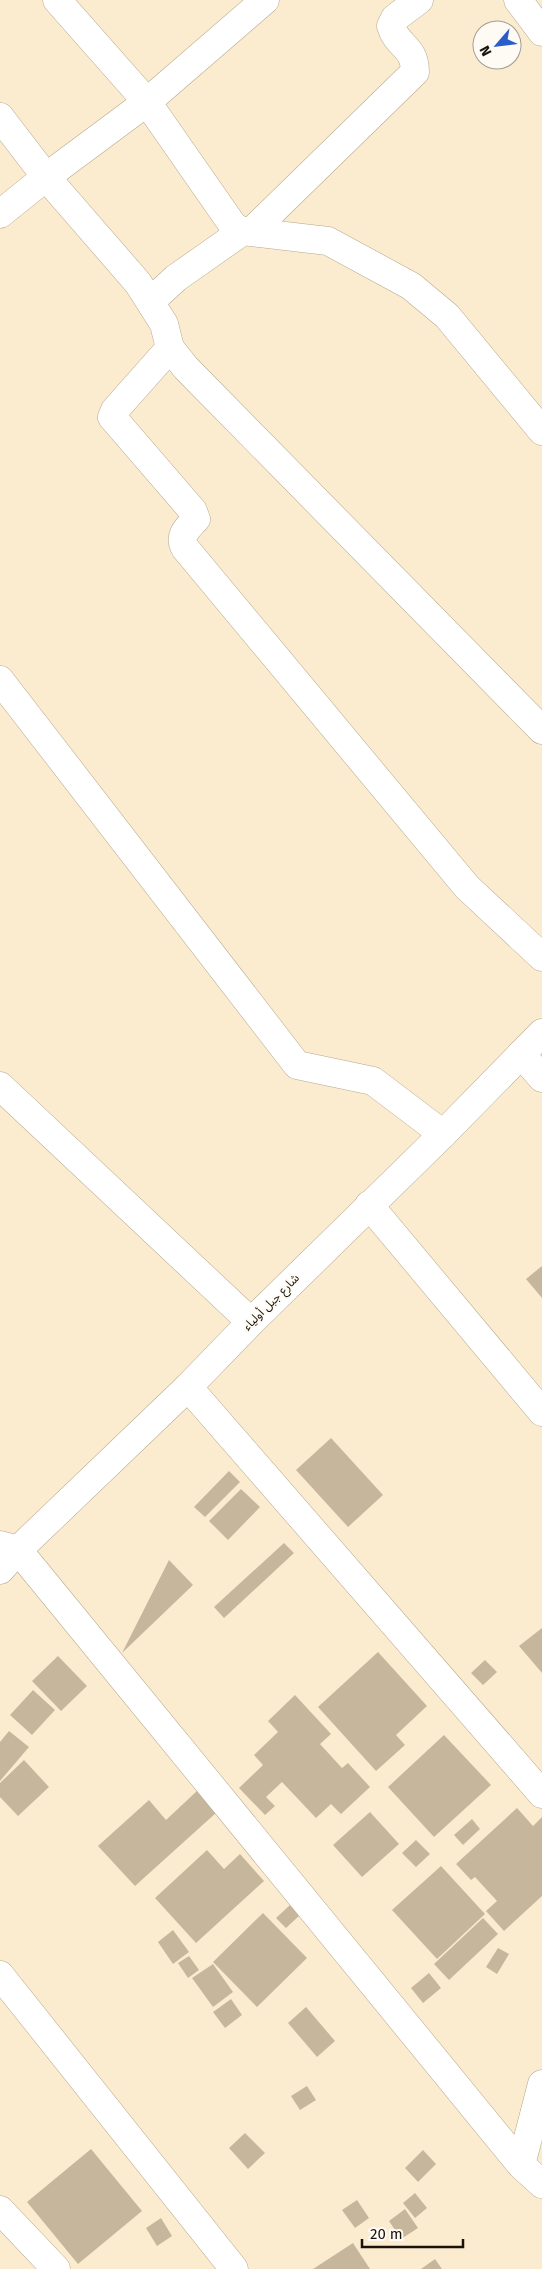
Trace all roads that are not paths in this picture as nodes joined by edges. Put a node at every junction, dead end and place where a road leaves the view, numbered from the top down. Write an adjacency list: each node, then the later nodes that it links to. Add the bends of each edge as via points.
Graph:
1 (57, 0): 6 (main road)
2 (264, 0): 6 (main road)
3 (418, 0): 10 (main road, via 391,26 393,34 413,55 415,72)
4 (518, 0): 5 (main road)
5 (542, 32)
6 (146, 102): 8 (main road); 10 (main road, via 234,226)
7 (0, 117): 8 (main road)
8 (46, 177): 9 (main road); 11 (main road, via 138,283)
9 (0, 214)
10 (248, 231): 11 (main road, via 176,278); 13 (main road, via 328,241 411,286 447,316)
11 (150, 302): 12 (main road, via 164,324)
12 (170, 348): 15 (main road); 16 (main road, via 112,417 193,511 196,519 182,535 185,548 467,886)
13 (542, 431)
14 (0, 680): 21 (main road, via 297,1066 373,1082)
15 (542, 730)
16 (542, 957)
17 (542, 1033): 18 (main road, شارع جبل أولياء)
18 (521, 1054): 19 (main road); 21 (main road, شارع جبل أولياء)
19 (542, 1078)
20 (0, 1086): 23 (main road)
21 (443, 1134): 22 (main road, شارع جبل أولياء)
22 (370, 1205): 23 (main road, شارع جبل أولياء); 25 (main road)
23 (251, 1322): 24 (main road, شارع جبل أولياء)
24 (188, 1388): 26 (main road, شارع جبل أولياء); 28 (main road)
25 (542, 1412)
26 (9, 1547): 27 (main road, شارع جبل أولياء); 31 (main road)
27 (0, 1570)
28 (542, 1794)
29 (0, 1975): 35 (main road)
30 (542, 2084): 31 (main road)
31 (522, 2165): 32 (main road)
32 (542, 2184)
33 (0, 2210): 34 (main road)
34 (56, 2269)
35 (234, 2269)

